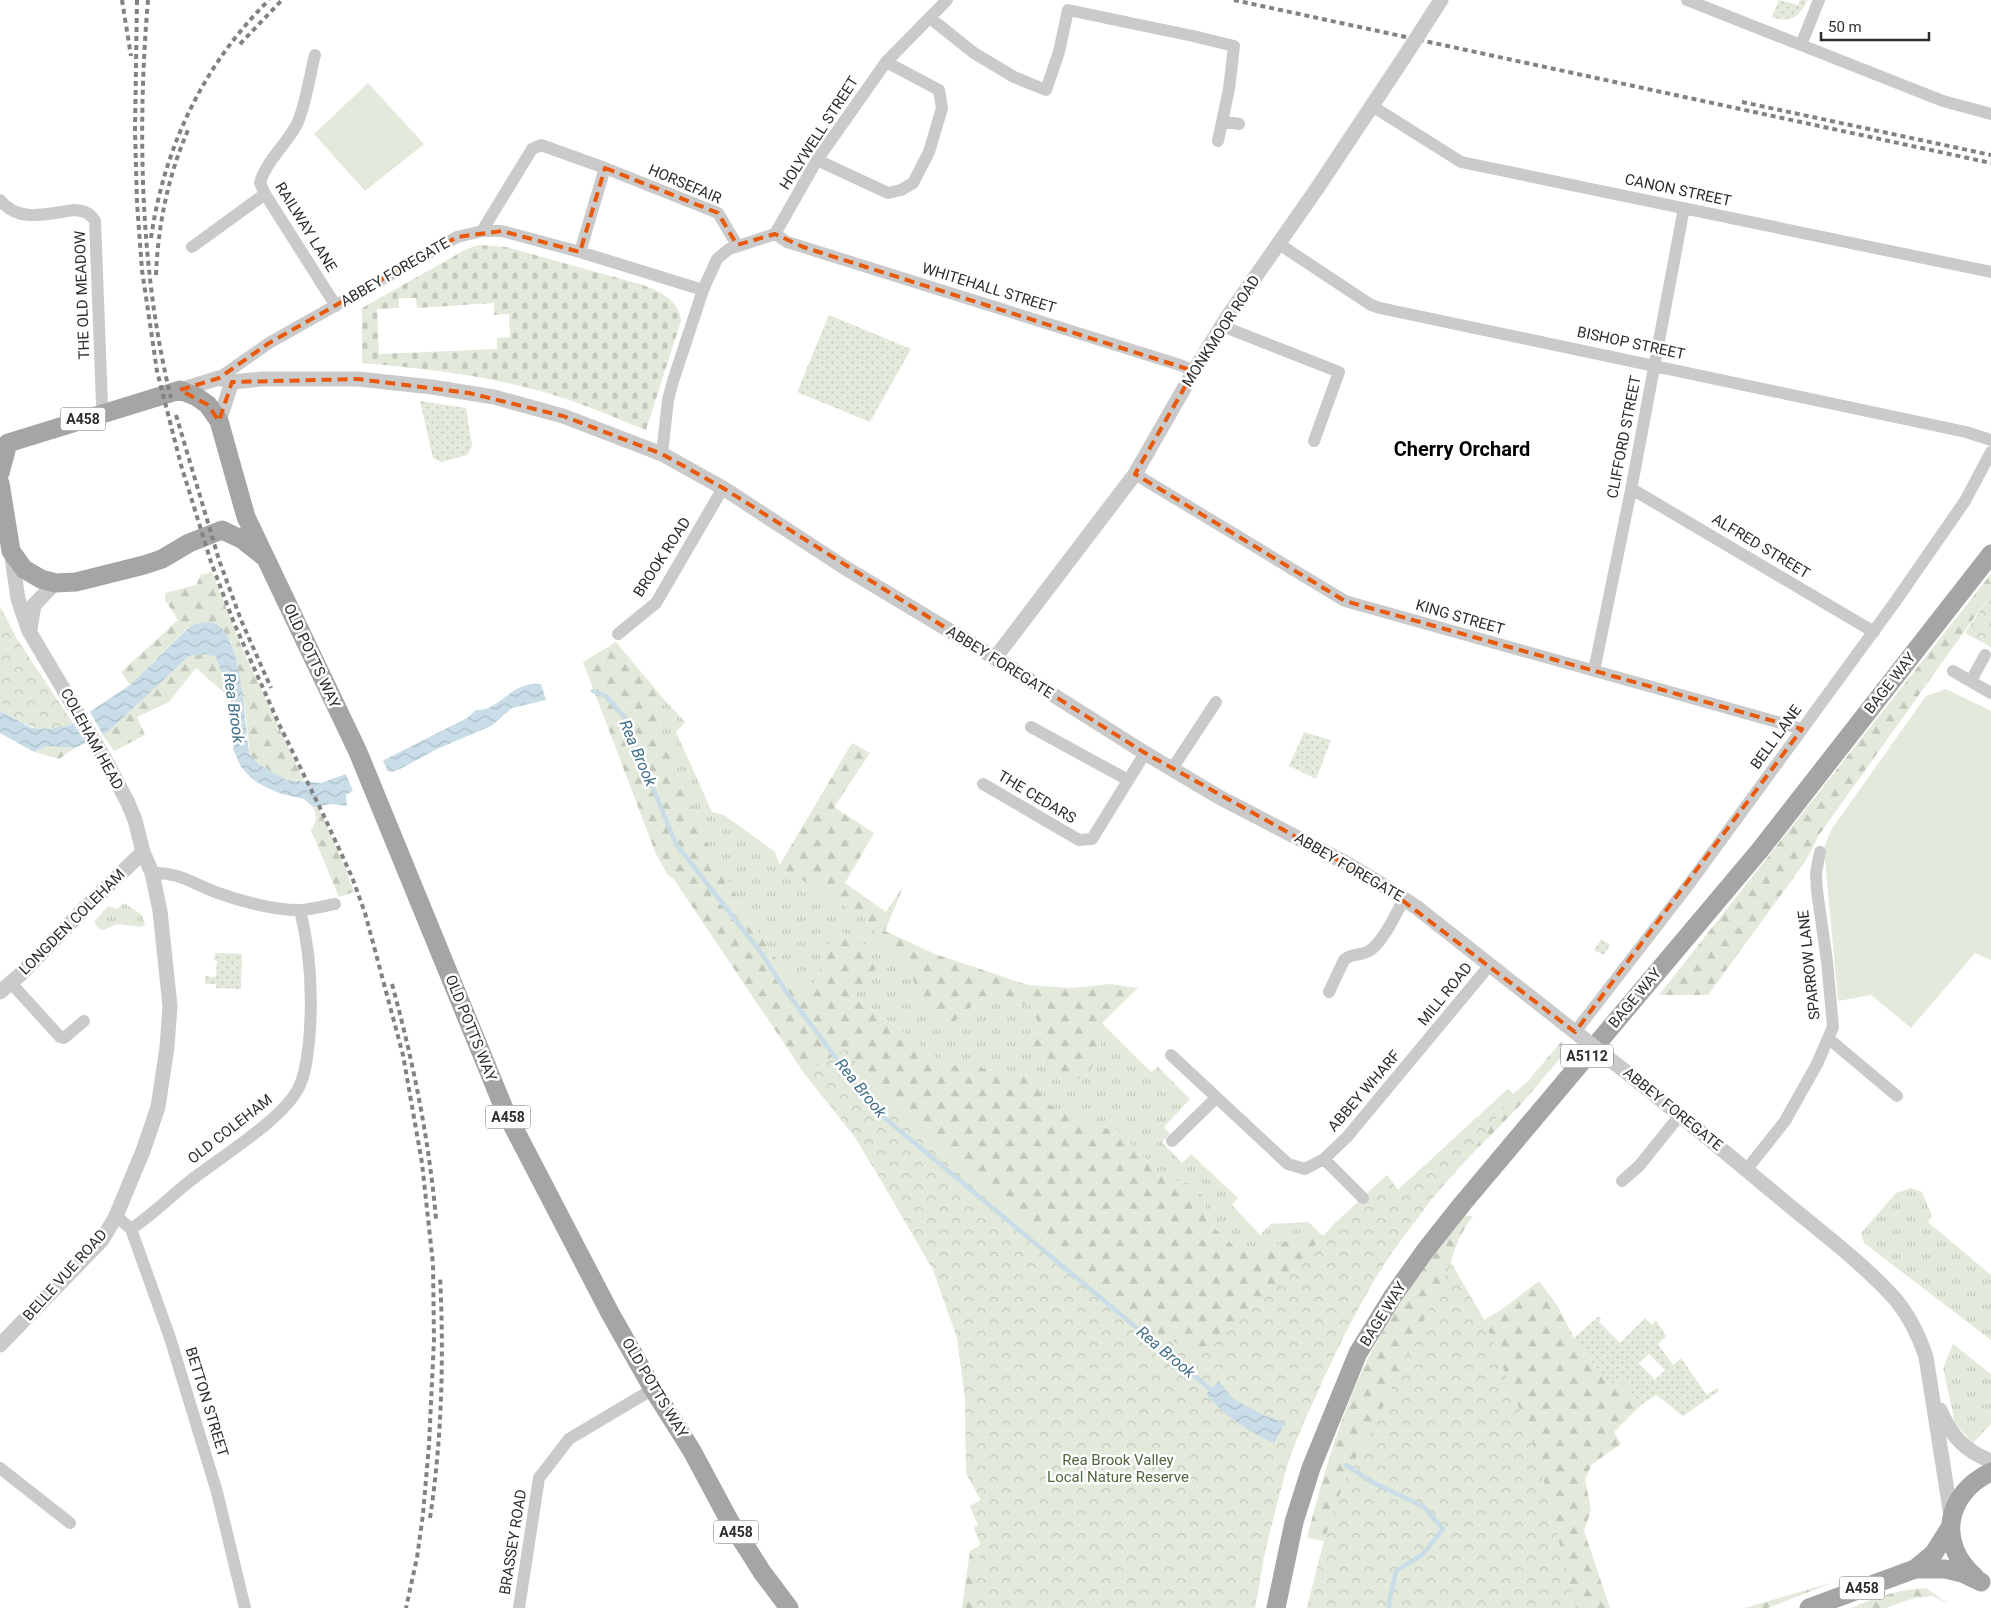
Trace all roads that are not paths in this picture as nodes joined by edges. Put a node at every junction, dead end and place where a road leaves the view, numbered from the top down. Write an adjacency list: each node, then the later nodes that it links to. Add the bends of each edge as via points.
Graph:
1 (947, 0): 5 (street, HOLYWELL STREET)
2 (1441, 0): 9 (street, MONKMOOR ROAD, bridge)
3 (1686, 0): 6 (street)
4 (1819, 0): 6 (street)
5 (930, 18): 8 (street, HOLYWELL STREET); 11 (street, via 974,54 1014,77 1046,90 1060,52 1068,10 1234,46)
6 (1801, 45): 10 (street, via 1943,100)
7 (315, 55): 16 (street, RAILWAY LANE, via 298,122 263,170 260,183)
8 (886, 62): 14 (street, HOLYWELL STREET); 14 (street, via 939,90 942,108 939,123 929,152 912,183 888,193)
9 (1372, 106): 18 (street, CANON STREET, via 1461,162); 21 (street, MONKMOOR ROAD)
10 (1991, 114)
11 (1222, 121): 12 (street); 13 (street)
12 (1239, 124)
13 (1218, 141)
14 (817, 160): 20 (street, HOLYWELL STREET)
15 (606, 168): 19 (street, HORSEFAIR, via 541,145 532,149); 22 (street, HORSEFAIR, via 718,213); 24 (street)
16 (265, 194): 23 (street); 27 (street, RAILWAY LANE)
17 (0, 200): 33 (street, THE OLD MEADOW, via 21,215 75,210 91,215 95,221)
18 (1684, 208): 25 (street, CANON STREET); 29 (street, CLIFFORD STREET)
19 (482, 231): 24 (street, ABBEY FOREGATE, via 502,232); 27 (street, ABBEY FOREGATE, via 457,237)
20 (775, 234): 22 (street); 30 (street, WHITEHALL STREET, via 787,242)
21 (1279, 244): 28 (street, MONKMOOR ROAD); 29 (street, BISHOP STREET, via 1380,308)
22 (737, 245): 26 (street, via 717,259)
23 (192, 247)
24 (580, 252): 26 (street, ABBEY FOREGATE)
25 (1991, 272)
26 (702, 290): 39 (street, via 668,400)
27 (336, 306): 31 (street, ABBEY FOREGATE, via 269,343)
28 (1222, 326): 30 (street, MONKMOOR ROAD); 36 (street, via 1339,372)
29 (1654, 365): 35 (street, BISHOP STREET); 44 (street, CLIFFORD STREET)
30 (1194, 371): 41 (street, MONKMOOR ROAD)
31 (226, 380): 32 (street, ABBEY FOREGATE); 34 (street); 39 (street, ABBEY FOREGATE, via 358,379 494,397 563,416)
32 (180, 390): 33 (main road, ABBEY FOREGATE / A458); 34 (main road, OLD POTTS WAY / A458, via 191,393 208,405)
33 (104, 413): 37 (main road, ABBEY FOREGATE / A458)
34 (219, 421): 45 (main road, OLD POTTS WAY / A458)
35 (1991, 440)
36 (1314, 441)
37 (4, 443): 40 (main road, A458)
38 (1991, 452): 52 (street, BELL LANE, via 1964,501)
39 (662, 454): 43 (street, ABBEY FOREGATE)
40 (0, 473)
41 (1135, 474): 55 (street, MONKMOOR ROAD); 56 (street, KING STREET, via 1345,601)
42 (0, 483): 47 (main road, COLEHAM HEAD)
43 (723, 488): 53 (street, BROOK ROAD, via 656,603); 55 (street, ABBEY FOREGATE, via 844,567)
44 (1631, 490): 52 (street, ALFRED STREET); 56 (street, CLIFFORD STREET)
45 (246, 517): 46 (main road); 49 (main road, OLD POTTS WAY / A458)
46 (229, 533): 49 (main road, OLD POTTS WAY / A458); 50 (main road, via 228,543 195,552 178,550 144,565 76,582)
47 (11, 551): 50 (main road, via 24,569); 51 (street, COLEHAM HEAD, via 18,599)
48 (1991, 554): 104 (main road, BAGE WAY / A5112, via 1760,850 1463,1203 1393,1296 1358,1353 1319,1446 1294,1522)
49 (266, 558): 92 (main road, OLD POTTS WAY / A458, via 358,752 505,1111 610,1313)
50 (55, 583): 51 (street, via 34,605)
51 (29, 631): 67 (street, COLEHAM HEAD, via 128,803)
52 (1874, 632): 62 (street, BELL LANE)
53 (618, 634)
54 (1985, 655): 58 (street)
55 (996, 658): 63 (street, ABBEY FOREGATE)
56 (1594, 671): 62 (street, KING STREET)
57 (1953, 671): 58 (street)
58 (1971, 681): 59 (street)
59 (1991, 693)
60 (1216, 702): 64 (street)
61 (1031, 727): 65 (street)
62 (1802, 730): 77 (street, BELL LANE)
63 (1145, 753): 64 (street, ABBEY FOREGATE); 65 (street, THE CEDARS)
64 (1172, 769): 70 (street, ABBEY FOREGATE, via 1344,862)
65 (1128, 780): 66 (street, THE CEDARS, via 1092,839 1085,841 1078,840)
66 (983, 784)
67 (143, 852): 69 (street, COLEHAM HEAD); 74 (street, LONGDEN COLEHAM)
68 (1820, 852): 78 (street, SPARROW LANE, via 1816,873 1833,1027)
69 (152, 873): 72 (street, via 179,876 218,893 256,903); 89 (street, BELLE VUE ROAD, via 162,922 170,1006 167,1047 158,1106)
70 (1404, 899): 73 (street, ABBEY FOREGATE); 75 (street, via 1376,946 1344,960)
71 (335, 904): 72 (street)
72 (300, 910): 90 (street, OLD COLEHAM, via 309,950 311,1021 299,1087 287,1105 271,1119)
73 (1489, 966): 77 (street, ABBEY FOREGATE); 79 (street, MILL ROAD)
74 (5, 987): 76 (street, via 60,1037 64,1038)
75 (1329, 992)
76 (84, 1021)
77 (1579, 1035): 83 (street, ABBEY FOREGATE, bridge)
78 (1829, 1039): 81 (street); 86 (street, SPARROW LANE, via 1785,1121)
79 (1426, 1043): 85 (street, ABBEY WHARF, via 1347,1137)
80 (1171, 1055): 82 (street, ABBEY WHARF)
81 (1897, 1096)
82 (1216, 1098): 84 (street); 85 (street, ABBEY WHARF, via 1288,1164 1305,1169)
83 (1680, 1115): 86 (street, ABBEY FOREGATE); 87 (street, via 1639,1166)
84 (1172, 1141)
85 (1324, 1159): 88 (street)
86 (1747, 1169): 93 (street, ABBEY FOREGATE, via 1896,1300 1920,1338)
87 (1622, 1181)
88 (1363, 1198)
89 (116, 1216): 90 (street, BETTON STREET); 91 (street, BELLE VUE ROAD, via 102,1240)
90 (136, 1226): 101 (street, BETTON STREET, via 217,1492)
91 (0, 1345)
92 (653, 1388): 102 (street, BRASSEY ROAD, via 569,1439 539,1478); 103 (main road, OLD POTTS WAY / A458, via 729,1520)
93 (1933, 1395): 94 (street, ABBEY FOREGATE, via 1955,1438 1975,1455); 97 (street, ABBEY FOREGATE)
94 (1991, 1461)
95 (0, 1468): 98 (street)
96 (1991, 1472): 97 (main road, A458, via 1977,1478 1961,1495)
97 (1951, 1521): 99 (main road, A458, via 1934,1553); 100 (main road, A458, via 1956,1554 1966,1570)
98 (70, 1524)
99 (1916, 1569): 100 (main road, A458, via 1945,1569); 105 (main road, A458)
100 (1986, 1584)
101 (244, 1608)
102 (519, 1608)
103 (789, 1608)
104 (1276, 1608)
105 (1809, 1608)

